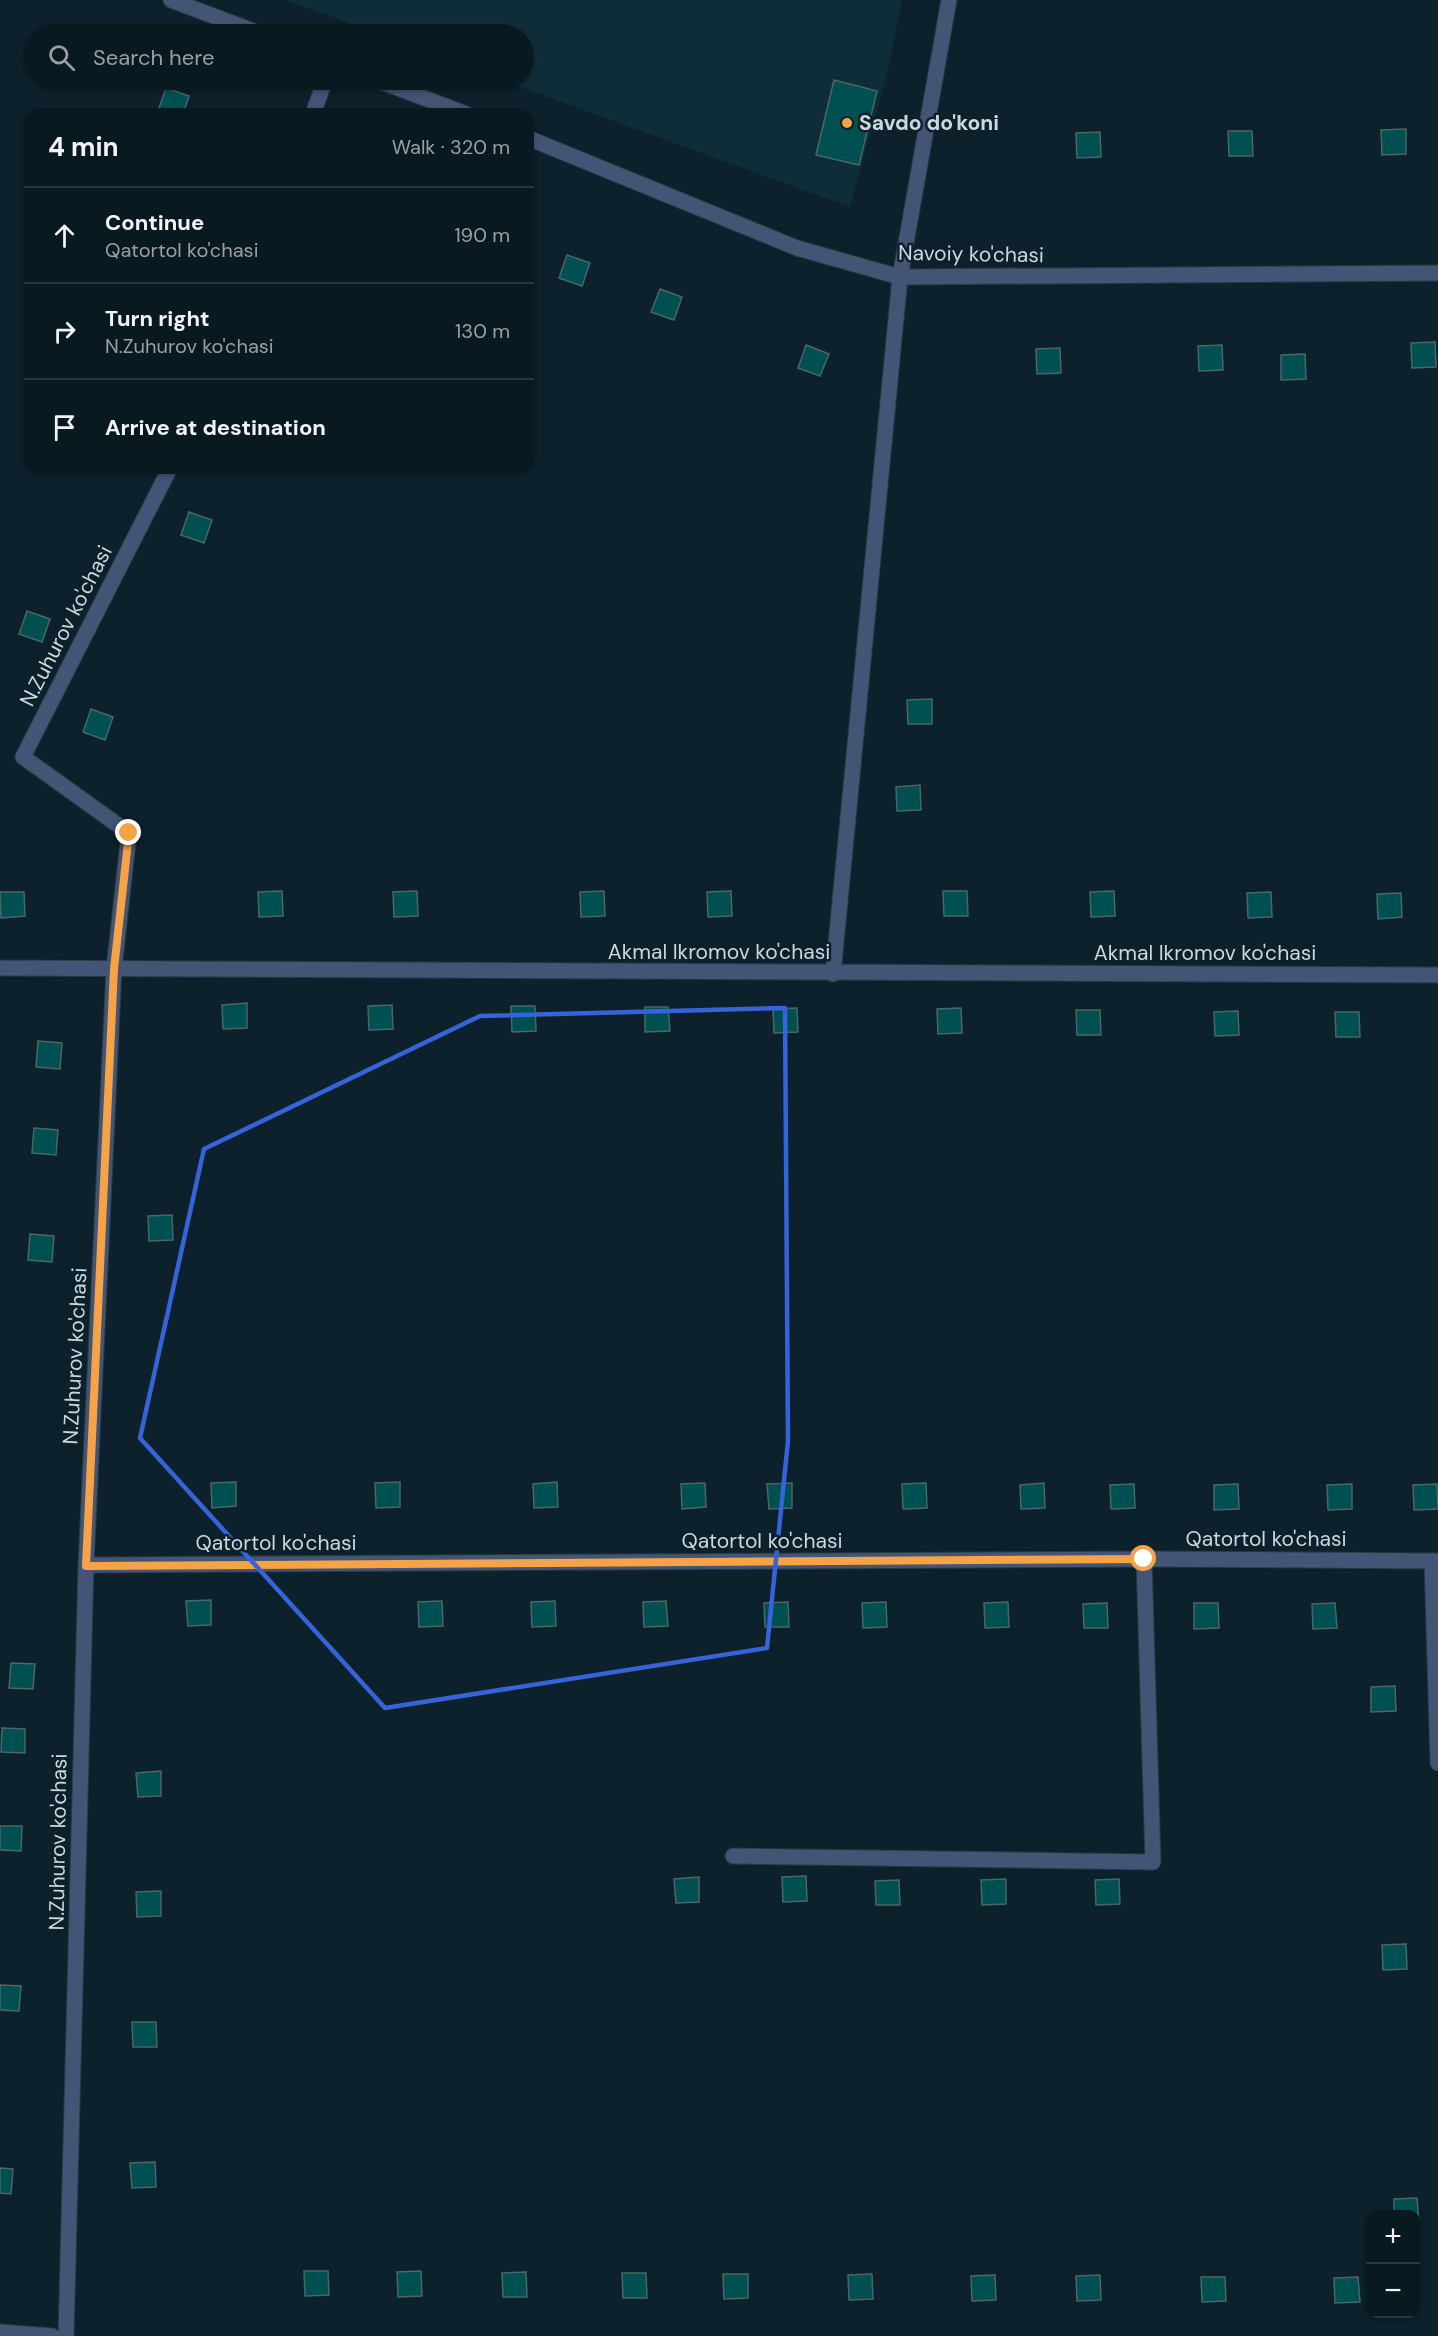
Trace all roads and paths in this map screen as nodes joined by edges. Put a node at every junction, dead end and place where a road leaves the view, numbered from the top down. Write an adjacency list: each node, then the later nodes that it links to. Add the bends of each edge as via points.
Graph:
1 (171, 0): 3 (street)
2 (949, 0): 10 (street)
3 (235, 24)
4 (321, 90): 6 (street)
5 (403, 90): 7 (street)
6 (315, 108)
7 (449, 108)
8 (534, 140): 10 (street, Navoiy ko'chasi, via 797,249)
9 (1438, 273): 10 (street, Navoiy ko'chasi)
10 (900, 277): 14 (street)
11 (167, 474): 13 (street, N.Zuhurov ko'chasi, via 23,758 129,833)
12 (0, 968): 13 (street, Akmal Ikromov ko'chasi)
13 (114, 969): 14 (street, Akmal Ikromov ko'chasi); 18 (street, N.Zuhurov ko'chasi)
14 (833, 974): 15 (street, Akmal Ikromov ko'chasi)
15 (1438, 975)
16 (1144, 1559): 17 (street, Qatortol ko'chasi); 18 (street, Qatortol ko'chasi); 20 (street, via 1153,1862)
17 (1435, 1561): 19 (street)
18 (86, 1566): 23 (street, N.Zuhurov ko'chasi)
19 (1438, 1763)
20 (733, 1856)
21 (0, 2332): 22 (street)
22 (52, 2336)
23 (66, 2336)

